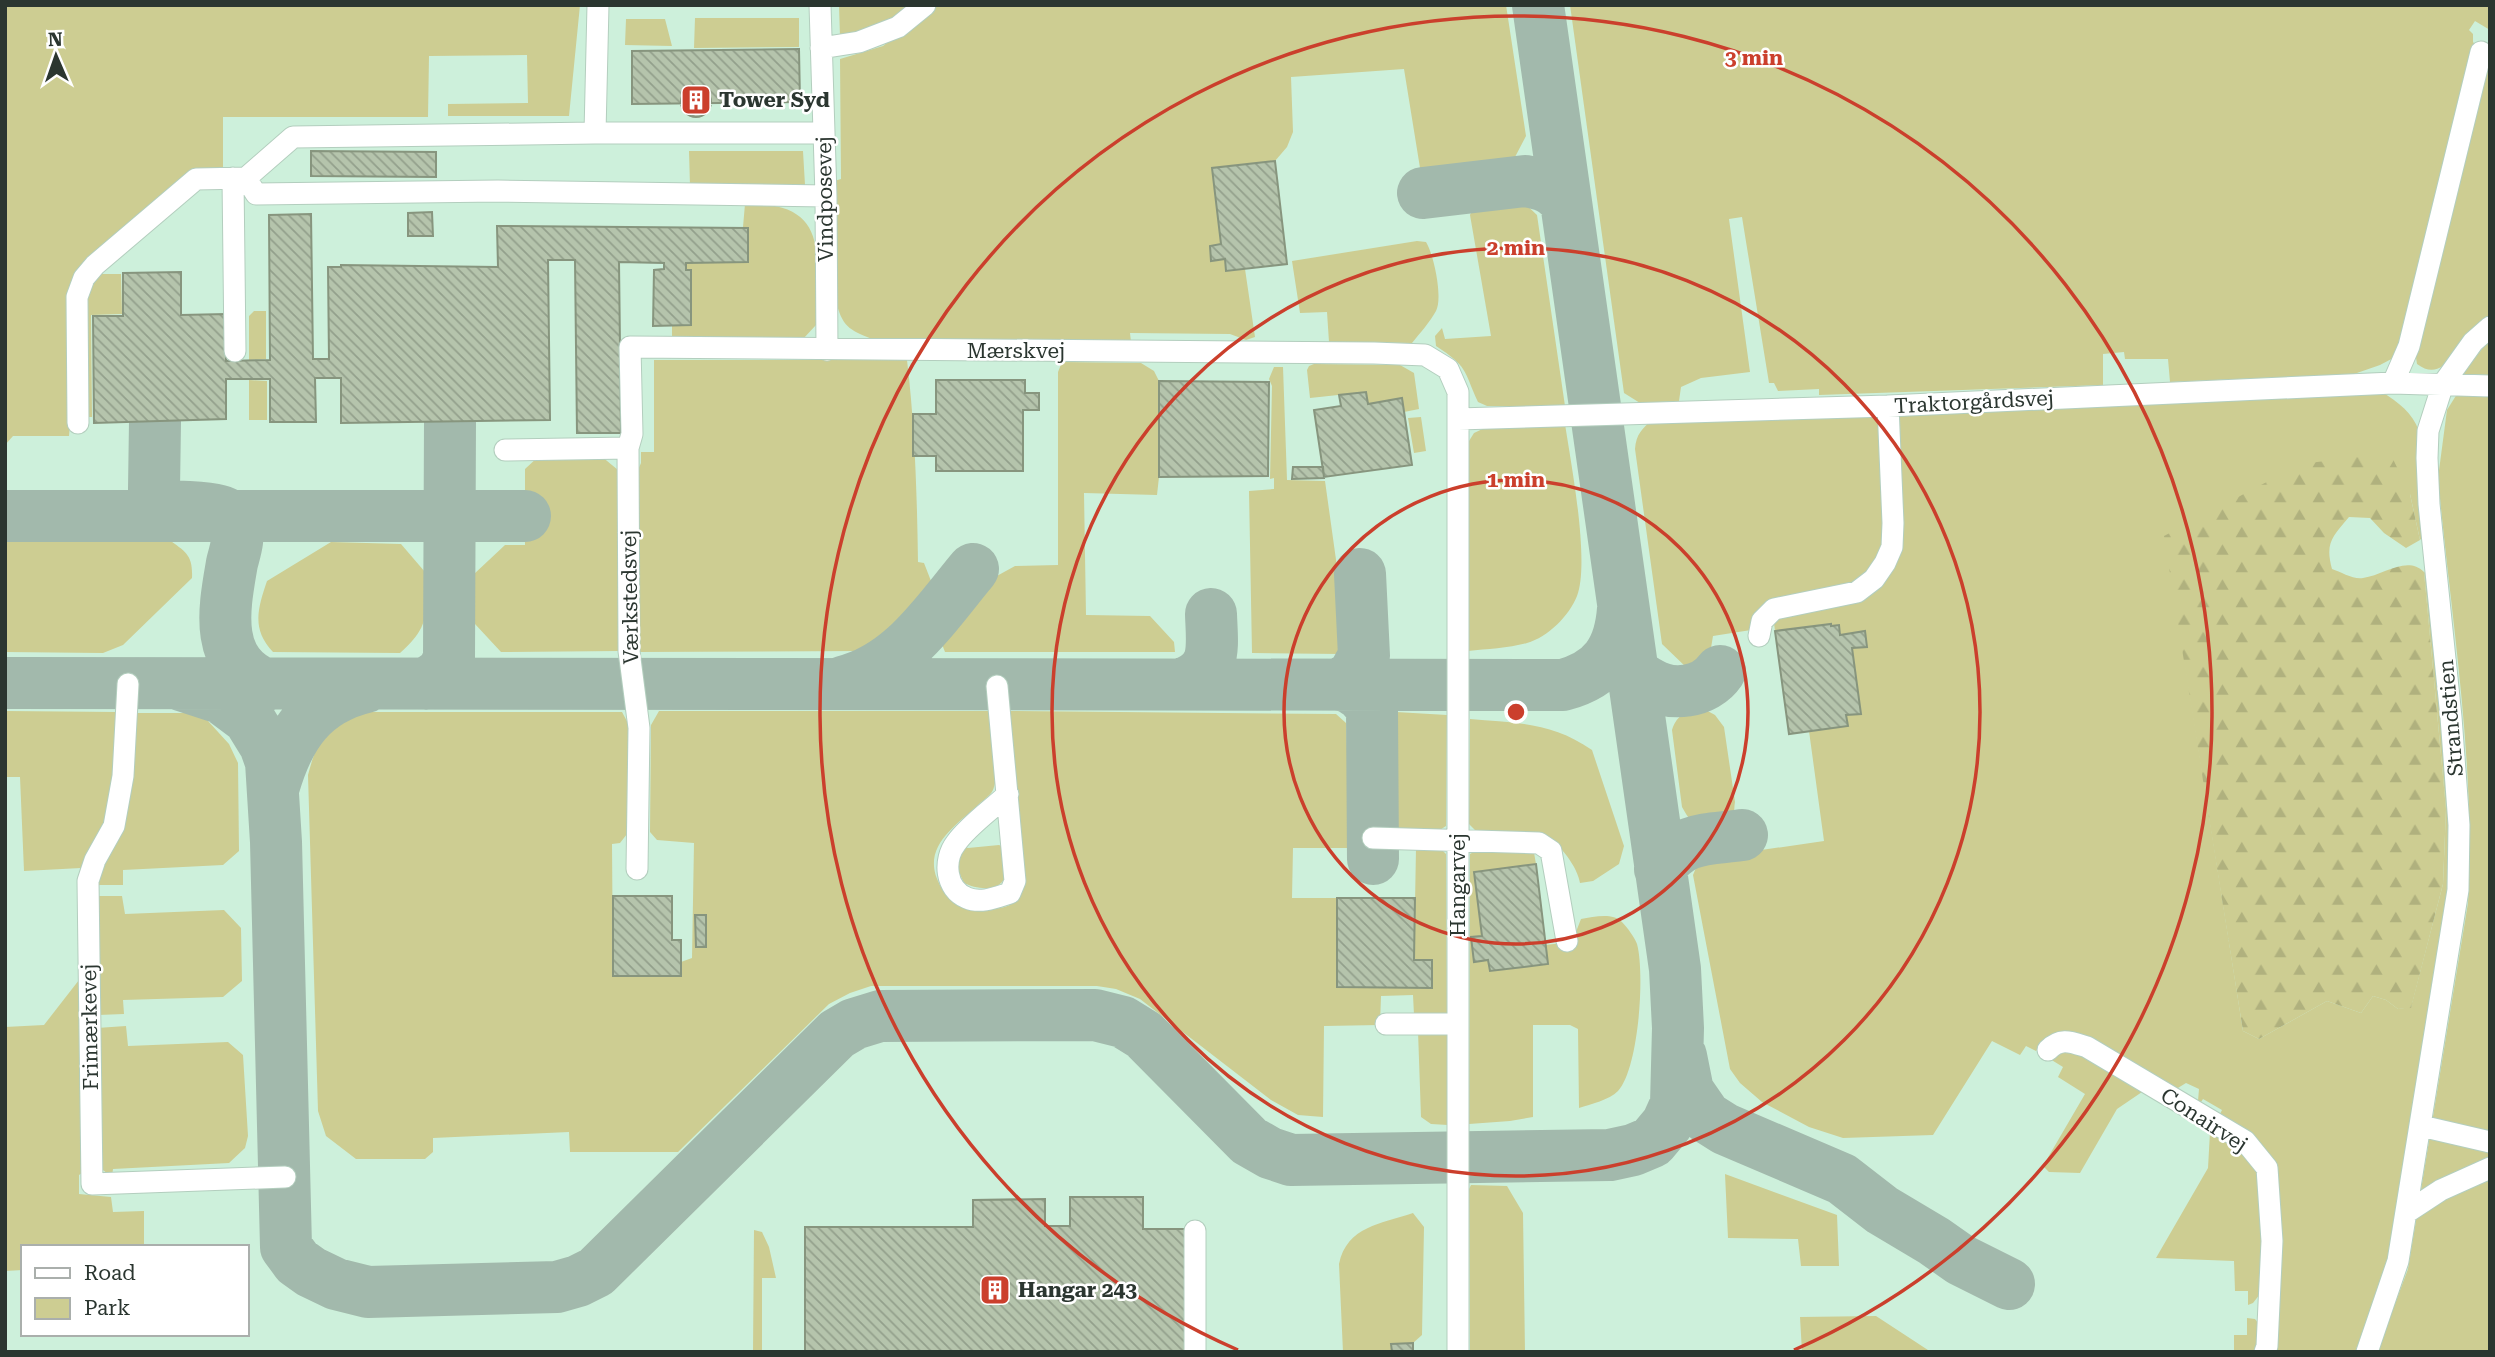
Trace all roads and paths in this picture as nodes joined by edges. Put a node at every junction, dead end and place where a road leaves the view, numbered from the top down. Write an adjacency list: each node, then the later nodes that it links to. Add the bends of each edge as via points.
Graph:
1 (598, 5): 6 (lane)
2 (820, 5): 4 (lane, Vindposevej)
3 (925, 5): 4 (lane, via 898,27 859,42)
4 (821, 48): 7 (lane, Vindposevej)
5 (2481, 52): 13 (lane, via 2409,346)
6 (595, 133): 7 (lane); 8 (lane, via 293,137)
7 (824, 133): 9 (lane, Vindposevej)
8 (239, 178): 9 (lane, via 257,194 498,191); 12 (lane); 18 (lane, via 196,179 84,278 77,296)
9 (826, 196): 11 (lane, Vindposevej)
10 (2490, 327): 14 (lane, Strandstien, via 2473,342)
11 (827, 350): 17 (lane, Mærskvej, via 1425,355 1448,369 1458,392); 19 (lane, Mærskvej, via 630,347 632,434)
12 (235, 351)
13 (2393, 383): 14 (lane, Traktorgårdsvej); 16 (lane, Traktorgårdsvej)
14 (2443, 384): 15 (lane, Traktorgårdsvej); 32 (lane, Strandstien, via 2428,431 2427,458 2458,798 2458,890)
15 (2490, 386)
16 (1888, 406): 17 (lane, Traktorgårdsvej); 21 (lane, via 1893,523 1892,547 1885,563 1857,592 1774,609 1762,621)
17 (1458, 419): 26 (lane, Hangarvej)
18 (78, 423)
19 (628, 448): 20 (lane); 27 (lane, Værkstedsvej, via 629,652 639,728)
20 (505, 450)
21 (1759, 636)
22 (128, 684): 35 (lane, Frimærkevej, via 114,826 88,881 92,1184)
23 (997, 686): 24 (lane)
24 (1007, 794): 24 (lane, via 1015,881 1010,892 990,900 968,899 948,875 949,856 956,842)
25 (1373, 838): 26 (lane)
26 (1458, 839): 28 (lane, via 1539,843 1551,851); 30 (lane, Hangarvej)
27 (637, 869)
28 (1567, 941)
29 (1386, 1024): 30 (lane)
30 (1458, 1024): 39 (lane, Hangarvej)
31 (2048, 1050): 40 (lane, Conairvej, via 2066,1040 2087,1047 2245,1141 2267,1168 2272,1241)
32 (2421, 1126): 33 (lane); 36 (lane, Strandstien)
33 (2490, 1142)
34 (2490, 1168): 36 (lane, via 2441,1190)
35 (285, 1177)
36 (2406, 1213): 41 (lane, Strandstien, via 2398,1261)
37 (1195, 1231): 38 (lane)
38 (1195, 1352)
39 (1458, 1352)
40 (2264, 1352)
41 (2367, 1352)

